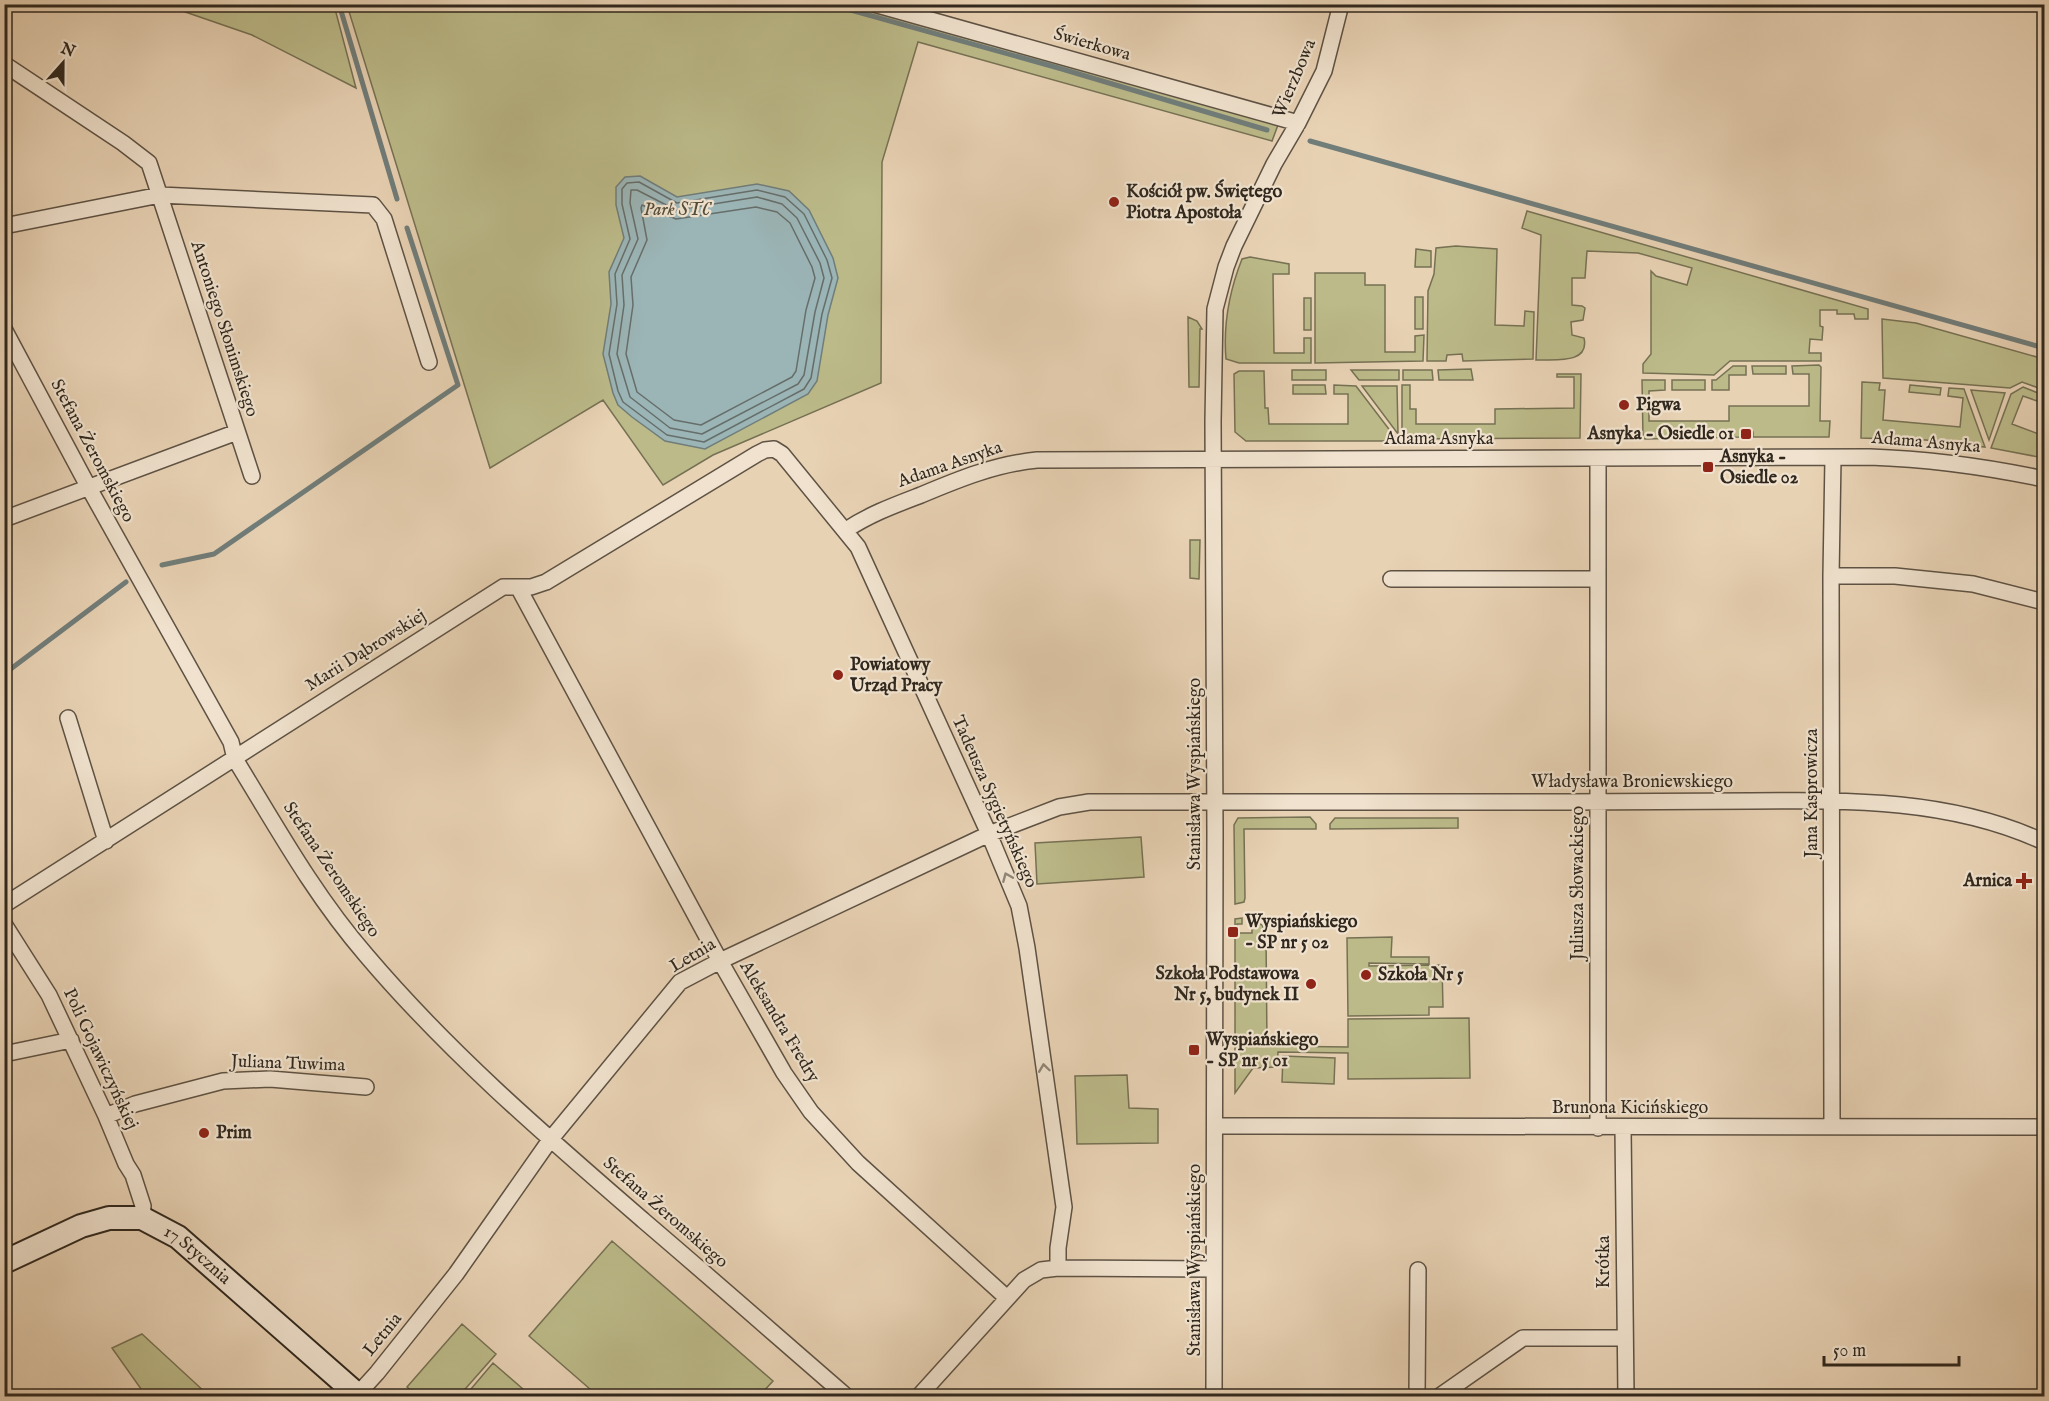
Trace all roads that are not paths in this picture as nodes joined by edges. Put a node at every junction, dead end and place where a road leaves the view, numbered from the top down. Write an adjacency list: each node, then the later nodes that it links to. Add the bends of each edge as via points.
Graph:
1 (874, 4): 4 (street, Świerkowa)
2 (1341, 4): 4 (street, Wierzbowa, via 1324,70)
3 (4, 64): 6 (street, Antoniego Słonimskiego, via 149,163)
4 (1298, 123): 5 (street, Wierzbowa)
5 (1274, 164): 14 (street, Stanisława Wyspiańskiego, via 1234,246 1215,309)
6 (159, 195): 7 (street); 9 (street, via 373,205 384,219); 10 (street, Antoniego Słonimskiego)
7 (4, 226)
8 (4, 329): 17 (street, Stefana Żeromskiego)
9 (429, 362)
10 (237, 432): 15 (street, Antoniego Słonimskiego); 17 (street)
11 (757, 454): 19 (street, Tadeusza Sygietyńskiego, via 774,449 782,454); 23 (street, Marii Dąbrowskiej, via 546,582)
12 (1598, 458): 13 (street, Adama Asnyka); 14 (street, Adama Asnyka); 22 (street, Juliusza Słowackiego)
13 (1833, 458): 16 (street, Adama Asnyka, via 1938,461); 20 (street, Jana Kasprowicza)
14 (1213, 459): 19 (street, Adama Asnyka, via 1018,462 964,478 867,516); 28 (street, Stanisława Wyspiańskiego)
15 (252, 476)
16 (2044, 479)
17 (89, 488): 18 (street); 26 (street, Stefana Żeromskiego, via 231,742)
18 (4, 519)
19 (846, 530): 30 (street, Tadeusza Sygietyńskiego, via 858,548)
20 (1831, 576): 24 (street, via 1895,576 1973,584); 27 (street, Jana Kasprowicza)
21 (1391, 579): 22 (street)
22 (1597, 579): 29 (street, Juliusza Słowackiego)
23 (518, 587): 26 (street, Marii Dąbrowskiej, via 503,587); 35 (street, Aleksandra Fredry)
24 (2044, 602)
25 (68, 718): 31 (street)
26 (235, 759): 31 (street, Marii Dąbrowskiej); 45 (street, Stefana Żeromskiego, via 298,862 365,954 468,1065)
27 (1832, 800): 29 (street, Władysława Broniewskiego); 32 (street, Władysława Broniewskiego, via 1951,812 1985,819); 41 (street, Jana Kasprowicza)
28 (1215, 801): 29 (street, Władysława Broniewskiego); 30 (street, Letnia, via 1089,802 1059,807); 40 (street, Stanisława Wyspiańskiego)
29 (1598, 802): 43 (street, Juliusza Słowackiego)
30 (989, 834): 35 (street, Letnia); 48 (street, Tadeusza Sygietyńskiego, one-way to 30, via 1064,1207 1027,948 1019,906)
31 (106, 841): 33 (street, Marii Dąbrowskiej)
32 (2044, 842)
33 (4, 905)
34 (4, 924): 36 (street, Poli Gojawiczyńskiej, via 49,995)
35 (720, 961): 45 (street, Letnia, via 680,982); 51 (street, Aleksandra Fredry, via 811,1112 858,1163)
36 (71, 1040): 37 (street); 39 (street, Poli Gojawiczyńskiej)
37 (4, 1054)
38 (366, 1087): 39 (street, Juliana Tuwima, via 270,1079 223,1081 135,1104)
39 (106, 1116): 46 (street, Poli Gojawiczyńskiej, via 133,1175 143,1206)
40 (1215, 1126): 43 (street, Brunona Kicińskiego); 49 (street, Stanisława Wyspiańskiego)
41 (1832, 1127): 42 (street, Brunona Kicińskiego); 44 (street, Brunona Kicińskiego)
42 (2044, 1127)
43 (1598, 1128): 44 (street, Brunona Kicińskiego)
44 (1623, 1128): 52 (street, Krótka)
45 (550, 1140): 53 (street, Letnia, via 456,1274); 54 (street, Stefana Żeromskiego)
46 (141, 1218): 47 (street, 17 Stycznia, via 109,1218 81,1226); 53 (street, 17 Stycznia, via 178,1236)
47 (4, 1262)
48 (1058, 1268): 49 (street); 51 (street, via 1041,1270 1024,1280)
49 (1214, 1269): 56 (street, Stanisława Wyspiańskiego)
50 (1418, 1270): 57 (street)
51 (1007, 1298): 55 (street)
52 (1624, 1338): 58 (street, via 1523,1338); 59 (street, Krótka)
53 (357, 1396)
54 (846, 1396)
55 (919, 1396)
56 (1214, 1396)
57 (1417, 1396)
58 (1440, 1396)
59 (1626, 1396)

